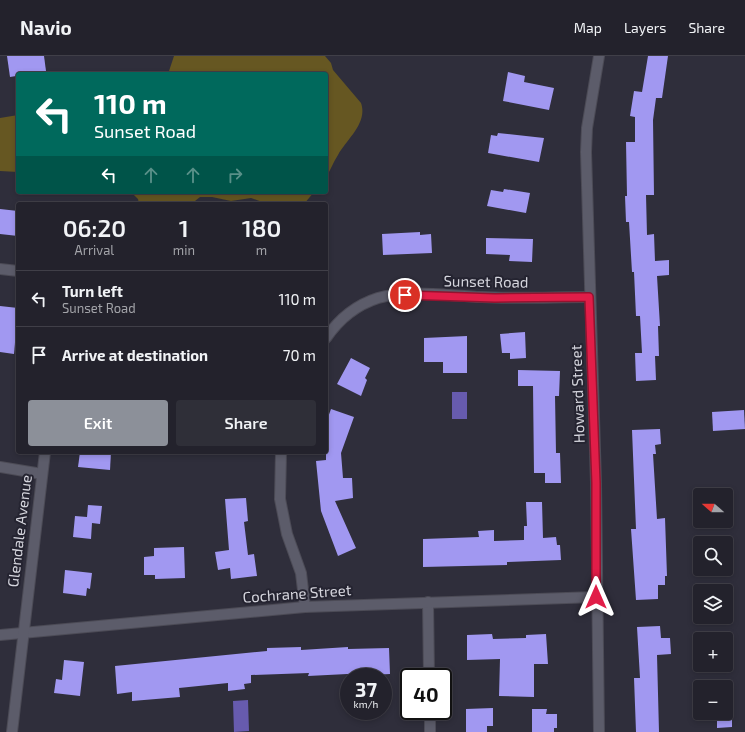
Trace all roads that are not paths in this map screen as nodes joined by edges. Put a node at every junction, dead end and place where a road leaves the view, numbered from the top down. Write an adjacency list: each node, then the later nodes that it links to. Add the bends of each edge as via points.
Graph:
1 (599, 56): 4 (street, Howard Street, via 586,140)
2 (0, 269): 3 (street)
3 (16, 271)
4 (589, 297): 5 (street, Sunset Road, via 388,296 355,309); 10 (street, Howard Street, via 596,483)
5 (328, 336)
6 (45, 454): 9 (street, Glendale Avenue)
7 (281, 454): 12 (street, via 280,499 287,534 301,573)
8 (0, 467): 9 (street)
9 (42, 474): 13 (street, Glendale Avenue)
10 (596, 597): 11 (street, Cochrane Street); 19 (street, Howard Street)
11 (428, 602): 12 (street, Cochrane Street); 15 (street)
12 (305, 607): 13 (street, Cochrane Street)
13 (23, 634): 14 (street, Cochrane Street); 17 (street, Glendale Avenue)
14 (0, 635)
15 (430, 668)
16 (430, 720): 18 (street)
17 (12, 732)
18 (430, 732)
19 (599, 732)

